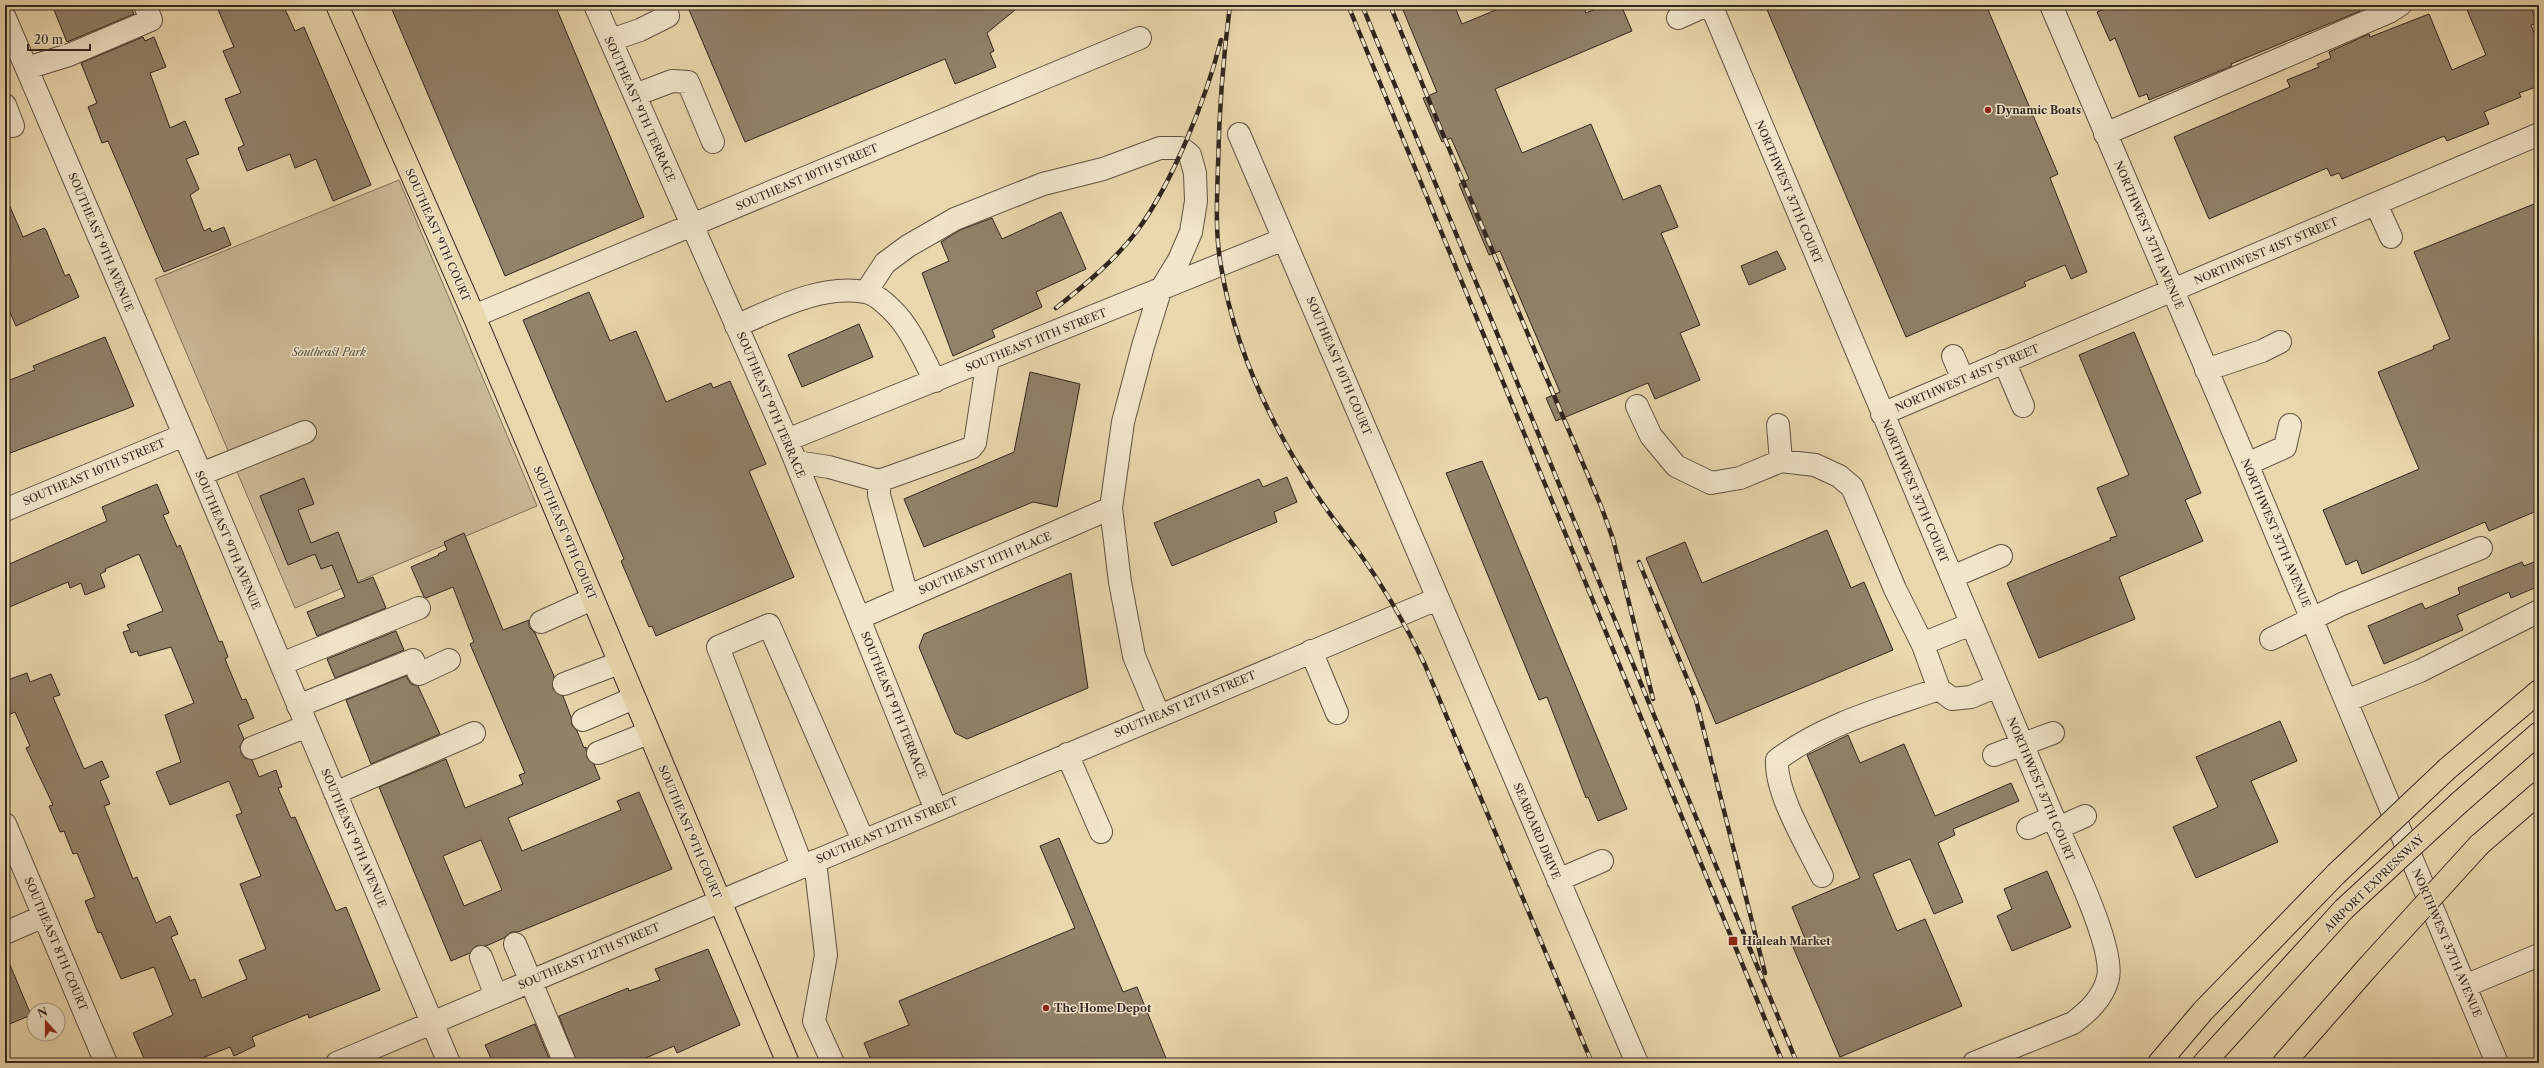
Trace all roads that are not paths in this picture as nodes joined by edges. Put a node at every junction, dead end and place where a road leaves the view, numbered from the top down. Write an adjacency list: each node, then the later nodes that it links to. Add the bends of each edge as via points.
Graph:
1 (145, 5): 13 (street, via 151,20 69,55)
2 (338, 5): 28 (main road, SOUTHEAST 9TH COURT)
3 (595, 5): 12 (street, SOUTHEAST 9TH TERRACE)
4 (664, 5): 12 (street, via 668,16 640,30)
5 (1707, 5): 10 (street)
6 (1711, 5): 39 (street, NORTHWEST 37TH COURT)
7 (2400, 5): 18 (street, via 2390,12)
8 (2057, 7): 18 (street, NORTHWEST 37TH AVENUE)
9 (5, 18): 13 (street, SOUTHEAST 9TH AVENUE)
10 (1678, 18)
11 (1140, 38): 22 (street, SOUTHEAST 10TH STREET)
12 (611, 40): 14 (street, SOUTHEAST 9TH TERRACE)
13 (18, 62): 43 (street, SOUTHEAST 9TH AVENUE)
14 (634, 95): 20 (street, via 672,81 688,82); 22 (street, SOUTHEAST 9TH TERRACE)
15 (5, 105): 16 (street)
16 (13, 126)
17 (1239, 134): 24 (street, SOUTHEAST 10TH COURT)
18 (2105, 134): 26 (street, NORTHWEST 37TH AVENUE)
19 (2539, 134): 21 (street, NORTHWEST 41ST STREET)
20 (713, 142)
21 (2376, 204): 23 (street); 26 (street, NORTHWEST 41ST STREET)
22 (692, 225): 28 (street, SOUTHEAST 10TH STREET); 29 (street, SOUTHEAST 9TH TERRACE)
23 (2391, 237)
24 (1284, 239): 25 (street, SOUTHEAST 11TH STREET); 57 (street, SOUTHEAST 10TH COURT)
25 (1160, 291): 27 (street, via 1179,260 1191,232 1196,201 1195,173 1190,155 1181,148 1160,148 1103,169 1043,184 955,219 908,246 885,263); 32 (street, SOUTHEAST 11TH STREET); 50 (street, via 1122,422)
26 (2173, 291): 33 (street, NORTHWEST 41ST STREET); 34 (street, NORTHWEST 37TH AVENUE)
27 (866, 292): 29 (street, via 843,290 824,293 793,302); 36 (street, via 894,312)
28 (474, 316): 56 (main road, SOUTHEAST 9TH COURT)
29 (736, 326): 44 (street, SOUTHEAST 9TH TERRACE)
30 (2280, 342): 34 (street, via 2262,351)
31 (1953, 356): 35 (street)
32 (988, 359): 36 (street, SOUTHEAST 11TH STREET); 49 (street, via 975,443 971,448)
33 (2004, 361): 35 (street, NORTHWEST 41ST STREET); 38 (street)
34 (2206, 370): 47 (street, NORTHWEST 37TH AVENUE)
35 (1963, 379): 39 (street, NORTHWEST 41ST STREET)
36 (935, 381): 44 (street, SOUTHEAST 11TH STREET)
37 (1637, 406): 45 (street, via 1651,436 1676,466 1711,483 1740,478)
38 (2023, 406)
39 (1882, 414): 54 (street, NORTHWEST 37TH COURT)
40 (1778, 425): 45 (street)
41 (2290, 425): 47 (street, via 2285,448)
42 (304, 432): 48 (street)
43 (184, 434): 48 (street, SOUTHEAST 9TH AVENUE); 51 (street, SOUTHEAST 10TH STREET)
44 (787, 440): 46 (street, SOUTHEAST 9TH TERRACE)
45 (1781, 461): 65 (street, via 1815,465 1839,476 1852,486 1895,589)
46 (796, 462): 49 (street, via 829,467); 60 (street, SOUTHEAST 9TH TERRACE)
47 (2247, 464): 61 (street, NORTHWEST 37TH AVENUE)
48 (201, 474): 69 (street, SOUTHEAST 9TH AVENUE)
49 (878, 481): 55 (street, via 885,518)
50 (1111, 508): 55 (street, SOUTHEAST 11TH PLACE); 78 (street, via 1120,582 1134,656)
51 (5, 510)
52 (2480, 548): 61 (street)
53 (2001, 556): 54 (street)
54 (1952, 577): 63 (street, NORTHWEST 37TH COURT)
55 (907, 596): 60 (street, SOUTHEAST 11TH PLACE)
56 (592, 599): 62 (street); 68 (main road, SOUTHEAST 9TH COURT)
57 (1437, 599): 66 (street, SOUTHEAST 12TH STREET); 102 (street, SEABOARD DRIVE)
58 (419, 608): 69 (street)
59 (2539, 611): 75 (street, via 2420,670)
60 (858, 618): 92 (street, SOUTHEAST 9TH TERRACE)
61 (2311, 618): 64 (street); 75 (street, NORTHWEST 37TH AVENUE)
62 (541, 622)
63 (1971, 624): 65 (street); 71 (street, NORTHWEST 37TH COURT)
64 (2271, 639)
65 (1923, 645): 72 (street)
66 (1311, 651): 77 (street); 78 (street, SOUTHEAST 12TH STREET)
67 (449, 660): 76 (street, via 419,674 413,660)
68 (619, 662): 70 (street); 74 (main road, SOUTHEAST 9TH COURT)
69 (281, 664): 76 (street, SOUTHEAST 9TH AVENUE)
70 (564, 684)
71 (1997, 686): 72 (street, via 1971,697 1952,700); 85 (street, NORTHWEST 37TH COURT)
72 (1939, 689): 101 (street, via 1824,731 1794,747 1777,760 1776,773 1782,791)
73 (2539, 691): 121 (main road, bridge, via 2447,769 2336,874 2203,1011)
74 (634, 698): 79 (street); 83 (main road, SOUTHEAST 9TH COURT)
75 (2346, 701): 110 (street, NORTHWEST 37TH AVENUE)
76 (298, 706): 80 (street, SOUTHEAST 9TH AVENUE)
77 (1337, 713)
78 (1159, 716): 88 (street, SOUTHEAST 12TH STREET)
79 (583, 720)
80 (307, 726): 86 (street); 90 (street, SOUTHEAST 9TH AVENUE)
81 (2053, 732): 85 (street)
82 (474, 733): 90 (street)
83 (648, 733): 87 (street); 103 (main road, SOUTHEAST 9TH COURT)
84 (2539, 733): 122 (main road, AIRPORT EXPRESSWAY, bridge, via 2344,909)
85 (2022, 744): 89 (street); 94 (street, NORTHWEST 37TH COURT)
86 (252, 748)
87 (598, 753)
88 (1067, 754): 92 (street, SOUTHEAST 12TH STREET); 97 (street)
89 (1994, 755)
90 (335, 793): 112 (street, SOUTHEAST 9TH AVENUE)
91 (2539, 793): 123 (main road, bridge, via 2479,845)
92 (936, 810): 98 (street, SOUTHEAST 12TH STREET)
93 (2085, 816): 94 (street)
94 (2055, 822): 96 (street); 120 (street, NORTHWEST 37TH COURT, via 2105,942 2108,978 2097,1002 2073,1023)
95 (5, 824): 104 (street, SOUTHEAST 8TH COURT)
96 (2028, 828)
97 (1101, 832)
98 (863, 840): 100 (street, SOUTHEAST 12TH STREET); 100 (street, via 769,625 718,647)
99 (1602, 861): 102 (street)
100 (809, 863): 103 (street, SOUTHEAST 12TH STREET); 118 (street, via 826,955 814,1021)
101 (1822, 876)
102 (1558, 880): 119 (street, SEABOARD DRIVE)
103 (719, 901): 109 (street, SOUTHEAST 12TH STREET); 117 (main road, SOUTHEAST 9TH COURT)
104 (44, 916): 105 (street); 113 (street, SOUTHEAST 8TH COURT)
105 (5, 932)
106 (515, 944): 109 (street)
107 (2539, 955): 110 (street)
108 (481, 957): 111 (street)
109 (530, 981): 111 (street, SOUTHEAST 12TH STREET); 116 (street)
110 (2465, 986): 124 (street, NORTHWEST 37TH AVENUE)
111 (496, 996): 112 (street, SOUTHEAST 12TH STREET)
112 (432, 1023): 114 (street, SOUTHEAST 12TH STREET); 115 (street, SOUTHEAST 9TH AVENUE)
113 (106, 1063)
114 (337, 1063)
115 (449, 1063)
116 (565, 1063)
117 (788, 1063)
118 (833, 1063)
119 (1637, 1063)
120 (1974, 1063)
121 (2159, 1063)
122 (2204, 1063)
123 (2284, 1063)
124 (2497, 1063)

